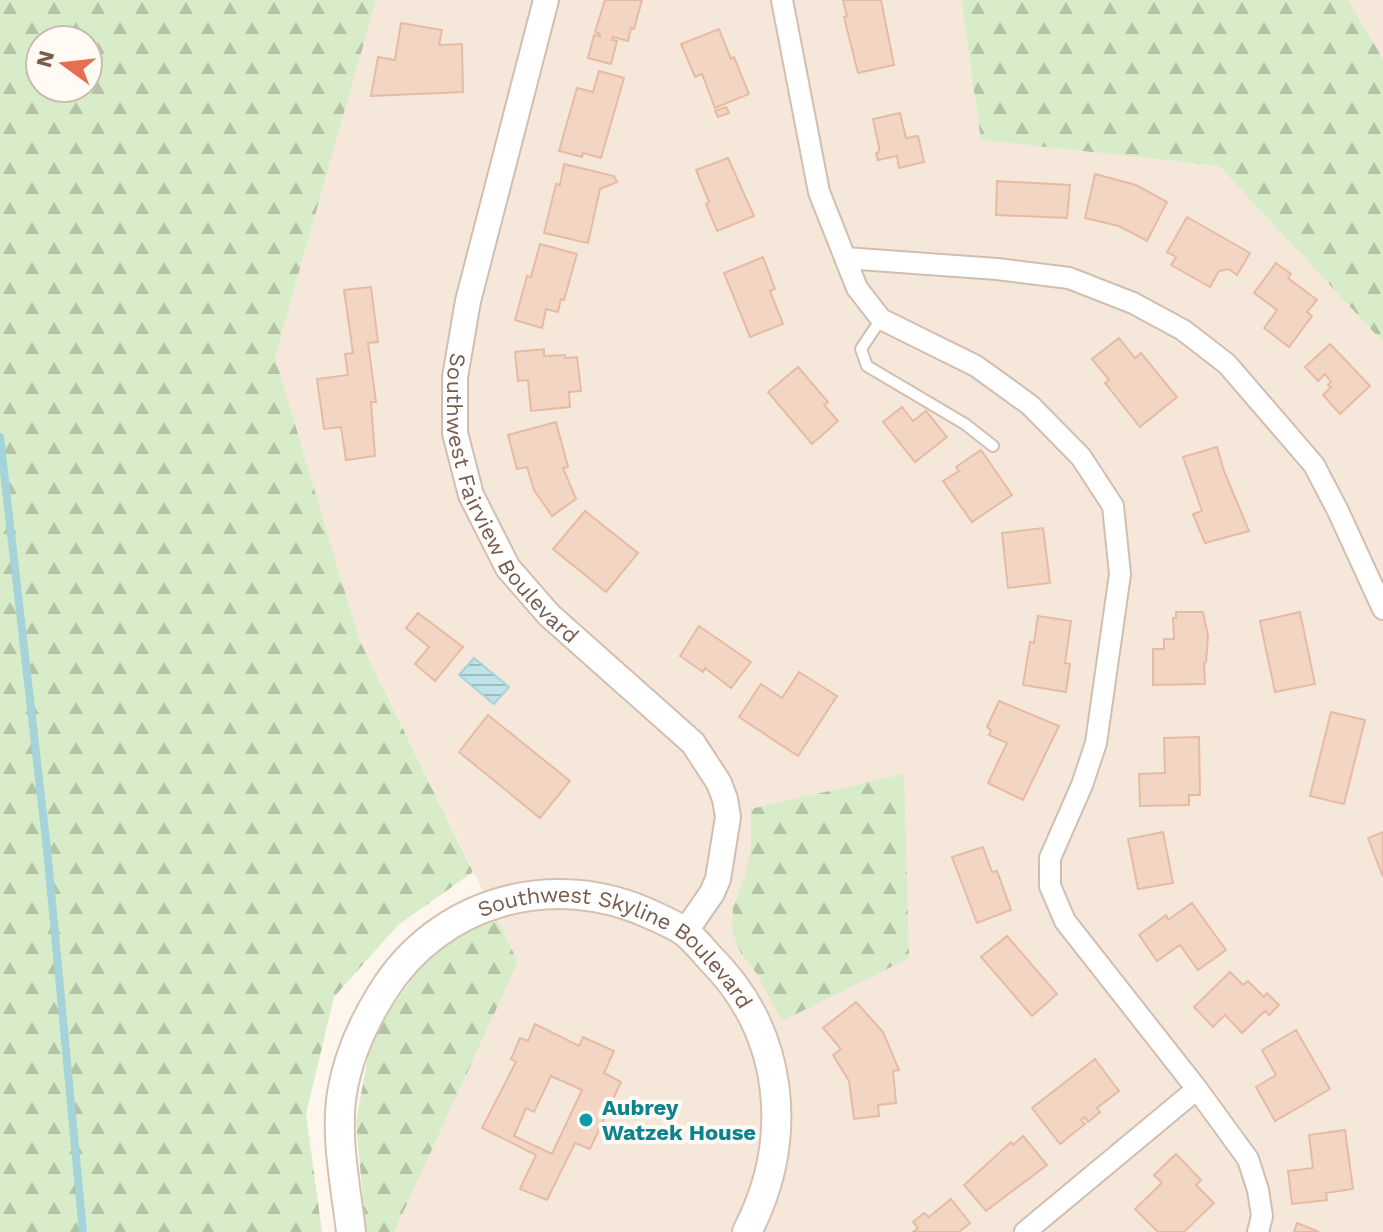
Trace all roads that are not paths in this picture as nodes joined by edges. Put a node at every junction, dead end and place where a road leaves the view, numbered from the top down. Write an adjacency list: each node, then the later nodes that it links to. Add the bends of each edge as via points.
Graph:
1 (546, 0): 7 (street, Southwest Fairview Boulevard, via 463,325 455,377 455,433 471,495 508,568 559,625 693,743 719,783 728,817 718,879)
2 (782, 0): 3 (street, via 819,192)
3 (845, 258): 4 (street, via 857,288); 6 (street, via 1069,278 1183,330 1227,364 1314,465)
4 (881, 319): 5 (lane, via 861,349 867,366); 8 (street, via 976,366 1030,405 1081,457 1113,506 1120,574 1096,743 1050,858 1050,886 1065,921)
5 (993, 446)
6 (1383, 609)
7 (685, 932): 9 (main road, Southwest Skyline Boulevard, via 615,900 556,894 486,906 427,939 393,974 348,1062 339,1122); 10 (main road, Southwest Skyline Boulevard, via 739,991 765,1041 775,1081 770,1167)
8 (1197, 1089): 11 (street); 12 (street, via 1248,1159 1262,1216)
9 (351, 1232)
10 (747, 1232)
11 (1025, 1232)
12 (1258, 1232)

